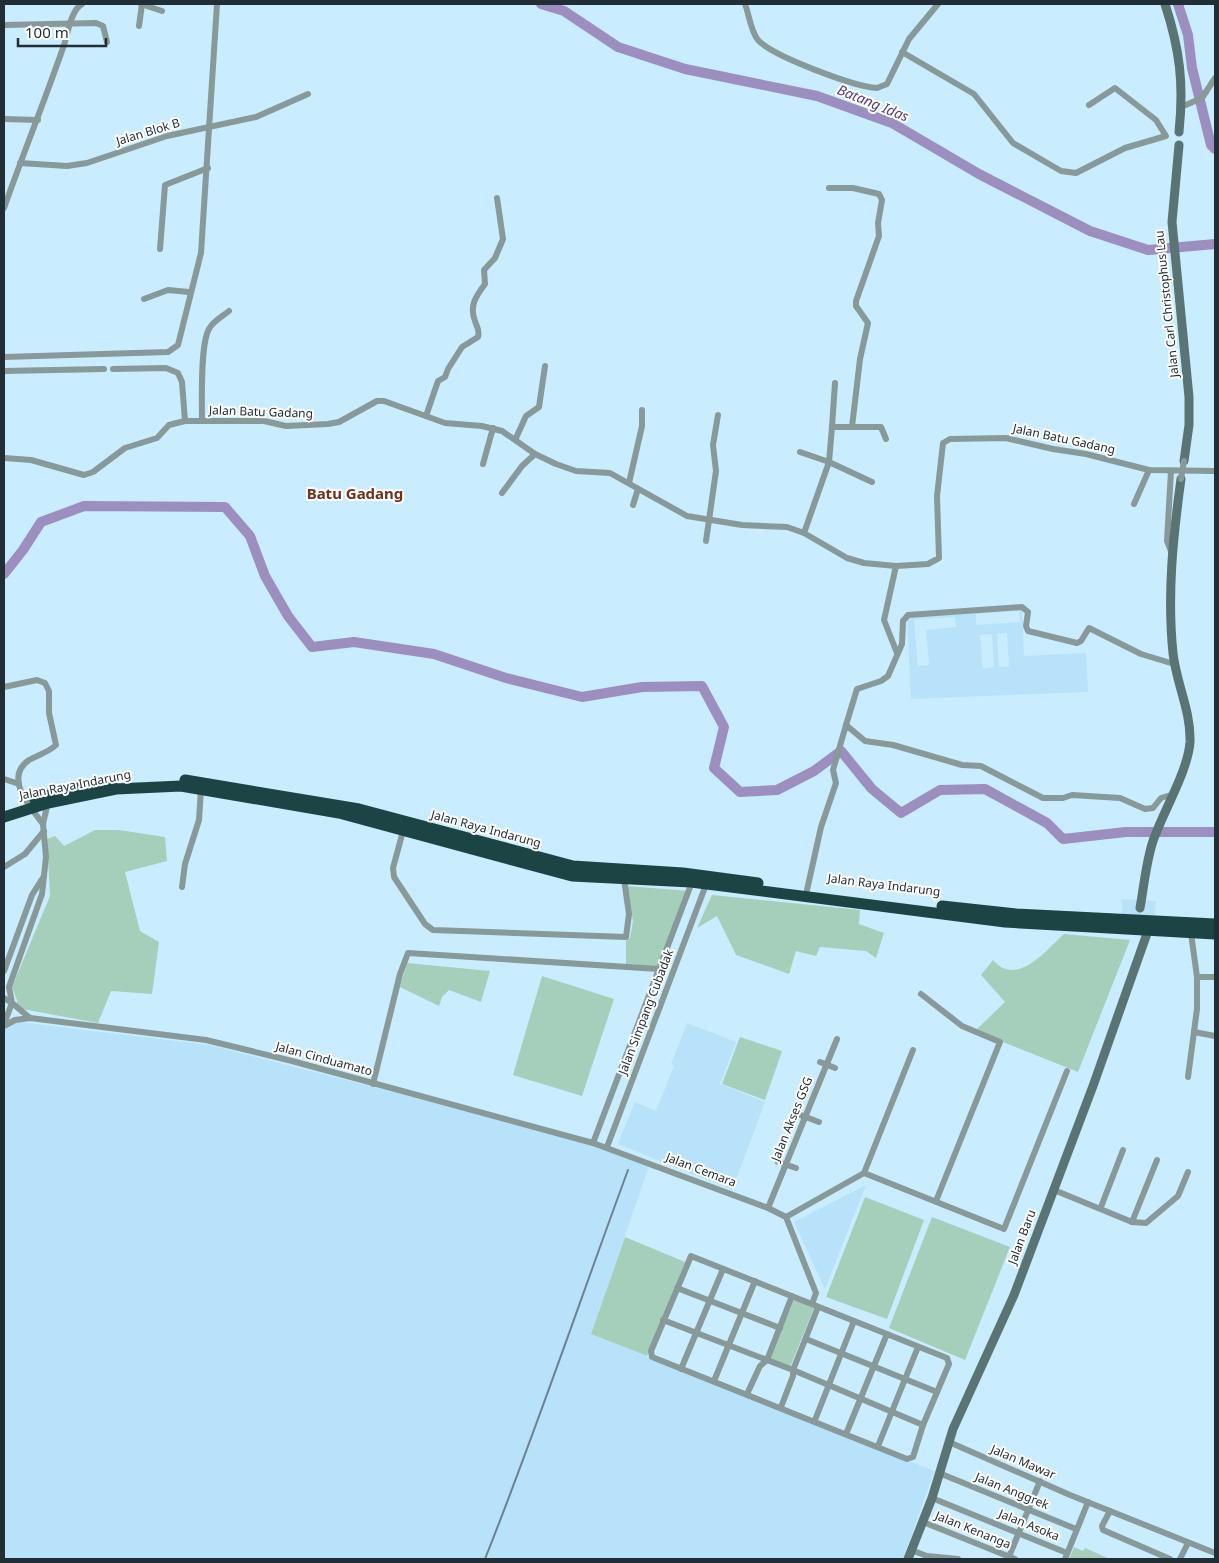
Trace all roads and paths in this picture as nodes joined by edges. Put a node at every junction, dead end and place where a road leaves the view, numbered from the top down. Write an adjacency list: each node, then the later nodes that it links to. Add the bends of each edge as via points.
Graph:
1 (82, 4): 8 (street, via 78,6)
2 (141, 4): 7 (street); 10 (street)
3 (217, 4): 19 (street)
4 (745, 4): 12 (street, via 756,38 768,49 872,88 882,88 887,84)
5 (938, 4): 12 (street, via 918,25)
6 (1165, 4): 16 (street, via 1181,68)
7 (162, 11)
8 (71, 24): 9 (street); 11 (street, via 100,24); 18 (street)
9 (4, 25)
10 (139, 26)
11 (107, 42)
12 (902, 52): 15 (street, via 968,90 981,101 1013,143 1061,171 1076,173 1125,148 1166,136 1156,120 1115,88)
13 (1215, 78): 16 (street, via 1200,99)
14 (308, 94): 19 (street, Jalan Blok B, via 256,117)
15 (1089, 105)
16 (1180, 107): 20 (street)
17 (4, 119): 18 (street)
18 (38, 120): 22 (street)
19 (209, 128): 22 (street, Jalan Blok B, via 167,136 76,166); 23 (street)
20 (1179, 132): 21 (street)
21 (1178, 145): 50 (street, Jalan Carl Christophus Lau, via 1172,222 1189,397)
22 (20, 163): 26 (street)
23 (208, 168): 27 (street, via 165,185); 28 (street, via 201,253)
24 (829, 188): 43 (street, via 859,189 882,197 879,236 856,301 868,326 860,359)
25 (497, 198): 39 (street, via 502,239 495,258 484,270 485,284 473,301 478,337 464,345 445,378 438,381)
26 (4, 208)
27 (160, 248)
28 (190, 292): 29 (street, via 162,291); 31 (street, via 182,334 172,351)
29 (144, 299)
30 (230, 311): 41 (street, via 213,323 207,332)
31 (4, 357)
32 (545, 366): 45 (street, via 539,406 526,416)
33 (104, 369): 35 (street)
34 (113, 369): 40 (street, via 166,368 178,373)
35 (4, 371)
36 (835, 383): 42 (street)
37 (642, 410): 58 (street, via 642,426)
38 (718, 415): 63 (street, via 713,445 716,471)
39 (426, 416): 41 (street, Jalan Batu Gadang, via 380,400 339,422 328,424 286,426 255,421); 44 (street, Jalan Batu Gadang, via 450,424)
40 (186, 421): 41 (street, Jalan Batu Gadang); 49 (street, Jalan Batu Gadang, via 166,426 154,440 124,448 89,474 79,475 26,459)
41 (202, 421)
42 (832, 427): 43 (street); 51 (street)
43 (852, 427): 46 (street, via 881,428)
44 (493, 428): 45 (street, Jalan Batu Gadang); 52 (street)
45 (516, 438): 48 (street, Jalan Batu Gadang)
46 (886, 439)
47 (800, 452): 51 (street)
48 (535, 454): 58 (street, Jalan Batu Gadang, via 568,469 610,473); 60 (street)
49 (4, 458)
50 (1184, 461): 56 (street, bridge)
51 (828, 462): 57 (street); 64 (street)
52 (483, 464)
53 (1149, 470): 55 (street, Jalan Batu Gadang); 61 (street); 67 (street, Jalan Batu Gadang, via 1006,438 946,440 942,448 938,487 939,558 928,564)
54 (1215, 471): 55 (street, Jalan Batu Gadang)
55 (1171, 472): 66 (street, via 1167,541)
56 (1181, 479): 66 (street)
57 (872, 482)
58 (629, 483): 59 (street, Jalan Batu Gadang)
59 (638, 489): 62 (street); 63 (street, Jalan Batu Gadang, via 679,513)
60 (502, 493)
61 (1134, 504)
62 (633, 505)
63 (709, 521): 64 (street, Jalan Batu Gadang, via 781,526); 65 (street)
64 (804, 533): 67 (street, Jalan Batu Gadang, via 847,558)
65 (706, 541)
66 (1172, 555): 69 (street, via 1170,595)
67 (896, 566): 68 (street, via 884,620)
68 (896, 653): 69 (street, via 902,644 906,616 1019,607 1028,612 1028,631 1077,643 1089,628 1133,650); 71 (street, via 886,679 857,689)
69 (1174, 664): 75 (street, via 1190,728 1188,755)
70 (4, 687): 73 (street, via 37,680 45,683 49,690 49,713 56,745 24,765 19,774)
71 (846, 725): 75 (street, via 865,741 893,745 962,765 981,766 1043,798 1120,798 1145,809 1153,808 1161,798); 87 (street, via 833,773 836,783 821,828)
72 (4, 779): 73 (street)
73 (19, 784): 77 (street)
74 (202, 785): 76 (highway, Jalan Raya Indarung, via 130,788); 80 (highway, Jalan Raya Indarung, via 339,813); 81 (highway, Jalan Raya Indarung, via 352,808); 86 (street, via 199,820 185,864)
75 (1170, 798): 88 (street, via 1152,843)
76 (49, 799): 77 (highway, Jalan Raya Indarung); 79 (street)
77 (29, 806): 78 (highway, Jalan Raya Indarung); 79 (street)
78 (4, 817)
79 (44, 827): 82 (street, via 24,854); 83 (street)
80 (403, 831): 81 (highway, Jalan Raya Indarung); 85 (street, via 392,868 394,877 425,924 434,930 624,937 628,933 629,914)
81 (498, 850): 84 (highway, Jalan Raya Indarung, via 573,866); 85 (highway, Jalan Raya Indarung, via 564,874)
82 (4, 867)
83 (45, 874): 91 (street, via 32,895); 92 (street, via 42,894)
84 (701, 880): 85 (highway, Jalan Raya Indarung); 87 (highway, Jalan Raya Indarung); 90 (highway, Jalan Raya Indarung, via 1005,922); 95 (street, Jalan Simpang Cubadak); 103 (street, Jalan Simpang Cubadak)
85 (624, 884)
86 (182, 887)
87 (807, 890): 90 (highway, Jalan Raya Indarung)
88 (1140, 908): 90 (street)
89 (1215, 924): 90 (highway, Jalan Raya Indarung)
90 (1141, 925): 93 (highway, Jalan Raya Indarung); 128 (street, Jalan Baru)
91 (20, 928): 92 (street); 96 (street)
92 (29, 931): 101 (street, via 10,980)
93 (1191, 933): 94 (highway, Jalan Raya Indarung); 97 (street)
94 (1215, 934)
95 (659, 969): 102 (street, Jalan Simpang Cubadak); 115 (street, via 408,953)
96 (4, 971)
97 (1197, 977): 98 (street); 106 (street)
98 (1215, 977)
99 (921, 994): 129 (street, via 962,1026 1000,1042)
100 (4, 998): 101 (street)
101 (12, 1003): 104 (street); 105 (street)
102 (645, 1005): 103 (street); 119 (street, Jalan Simpang Cubadak)
103 (659, 1009): 120 (street, Jalan Simpang Cubadak)
104 (30, 1018): 105 (street); 115 (street, Jalan Cinduamato, via 206,1040)
105 (4, 1025)
106 (1194, 1032): 107 (street); 114 (street)
107 (1215, 1036)
108 (837, 1039): 111 (street, Jalan Akses GSG)
109 (912, 1050): 127 (street)
110 (820, 1062): 111 (street)
111 (827, 1064): 112 (street); 117 (street, Jalan Akses GSG)
112 (835, 1068)
113 (1068, 1071): 129 (street, via 1006,1227)
114 (1188, 1077)
115 (373, 1084): 119 (street, Jalan Cinduamato)
116 (795, 1113): 117 (street)
117 (806, 1117): 118 (street); 124 (street, Jalan Akses GSG)
118 (819, 1122)
119 (593, 1143): 120 (street, Jalan Cinduamato)
120 (607, 1147): 131 (street, Jalan Cemara)
121 (1123, 1150): 130 (street)
122 (1157, 1160): 133 (street)
123 (778, 1162): 124 (street)
124 (786, 1164): 125 (street); 131 (street, Jalan Akses GSG)
125 (796, 1168)
126 (1188, 1172): 133 (street, via 1178,1196 1146,1223)
127 (864, 1173): 129 (street); 132 (street)
128 (1054, 1190): 130 (street); 165 (street, Jalan Baru, via 1014,1295)
129 (936, 1201)
130 (1101, 1207): 133 (street)
131 (768, 1208): 132 (street, Jalan Cemara)
132 (786, 1218): 139 (street, via 816,1293)
133 (1132, 1222)
134 (723, 1268): 135 (street); 136 (street, via 691,1256); 138 (street)
135 (755, 1281): 137 (street); 140 (street)
136 (677, 1288): 138 (street); 141 (street)
137 (792, 1296): 139 (street); 143 (street)
138 (710, 1300): 140 (street); 144 (street)
139 (815, 1305): 142 (street); 146 (street)
140 (743, 1313): 143 (street); 147 (street)
141 (663, 1320): 144 (street); 152 (street, via 651,1354)
142 (854, 1321): 145 (street); 149 (street)
143 (780, 1328): 150 (street)
144 (697, 1333): 147 (street); 152 (street)
145 (886, 1334): 148 (street); 151 (street)
146 (806, 1339): 149 (street); 153 (street)
147 (729, 1346): 150 (street); 155 (street)
148 (918, 1347): 154 (street); 157 (street, via 948,1360)
149 (841, 1353): 151 (street); 156 (street)
150 (767, 1360): 153 (street); 158 (street, via 760,1366)
151 (874, 1366): 154 (street); 159 (street)
152 (681, 1369): 155 (street)
153 (793, 1370): 156 (street); 160 (street)
154 (905, 1379): 157 (street); 161 (street)
155 (714, 1382): 158 (street)
156 (828, 1385): 159 (street); 162 (street)
157 (937, 1392): 163 (street)
158 (747, 1394): 160 (street)
159 (860, 1398): 161 (street); 164 (street)
160 (781, 1407): 162 (street)
161 (891, 1412): 163 (street); 166 (street)
162 (814, 1420): 164 (street)
163 (923, 1425): 166 (street, via 913,1457)
164 (846, 1434): 166 (street)
165 (949, 1442): 167 (street, Jalan Baru); 168 (street, Jalan Mawar)
166 (878, 1446)
167 (939, 1473): 169 (street, Jalan Baru); 171 (street, Jalan Anggrek)
168 (1040, 1481): 170 (street, Jalan Mawar); 171 (street)
169 (932, 1498): 173 (street, Jalan Baru); 175 (street, Jalan Asoka)
170 (1088, 1502): 172 (street, Jalan Mawar); 174 (street, Jalan Asoka)
171 (1028, 1509): 174 (street, Jalan Anggrek); 175 (street)
172 (1110, 1511): 176 (street, Jalan Mawar); 182 (street, via 1102,1526 1104,1530)
173 (923, 1522): 178 (street, Jalan Baru); 180 (street, Jalan Kenanga)
174 (1076, 1529): 179 (street, Jalan Asoka)
175 (1019, 1534): 179 (street, Jalan Asoka); 180 (street)
176 (1188, 1543): 177 (street, Jalan Mawar); 183 (street)
177 (1214, 1553): 184 (street)
178 (910, 1555): 181 (street)
179 (1066, 1556)
180 (1011, 1558)
181 (958, 1559)
182 (1170, 1559)
183 (1180, 1559)
184 (1210, 1559)

